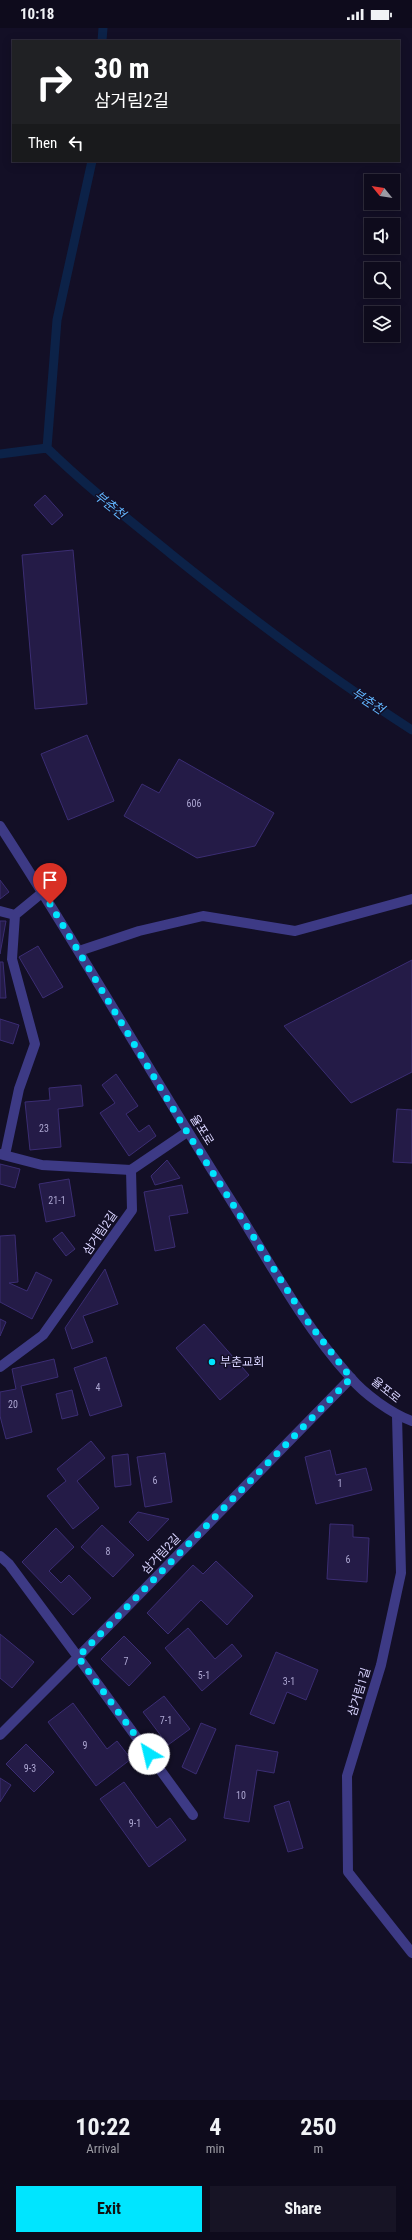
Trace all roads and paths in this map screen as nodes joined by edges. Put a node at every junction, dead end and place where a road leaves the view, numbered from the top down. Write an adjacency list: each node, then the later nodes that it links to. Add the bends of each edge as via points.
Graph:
1 (0, 826): 2 (street, 율포로)
2 (43, 892): 5 (street); 6 (street, 율포로)
3 (412, 898): 6 (street, via 295,931 203,916 139,931)
4 (0, 911): 5 (street)
5 (15, 915): 8 (street, via 12,959 35,1044 19,1089)
6 (79, 951): 7 (street, 율포로)
7 (187, 1132): 9 (street); 11 (street, 율포로, via 313,1331)
8 (2, 1154): 9 (street, via 42,1165)
9 (131, 1170): 10 (street, 삼거림2길, via 132,1210 43,1335)
10 (0, 1367)
11 (351, 1378): 12 (street, 율포로); 15 (street, 삼거림2길)
12 (397, 1416): 13 (street, 율포로); 18 (street, 삼거림1길, via 401,1573 381,1665 347,1776 348,1872)
13 (412, 1421)
14 (0, 1556): 15 (street, via 9,1564)
15 (78, 1657): 16 (street, 삼거림2길); 17 (street)
16 (0, 1735)
17 (193, 1815)
18 (412, 1953)

